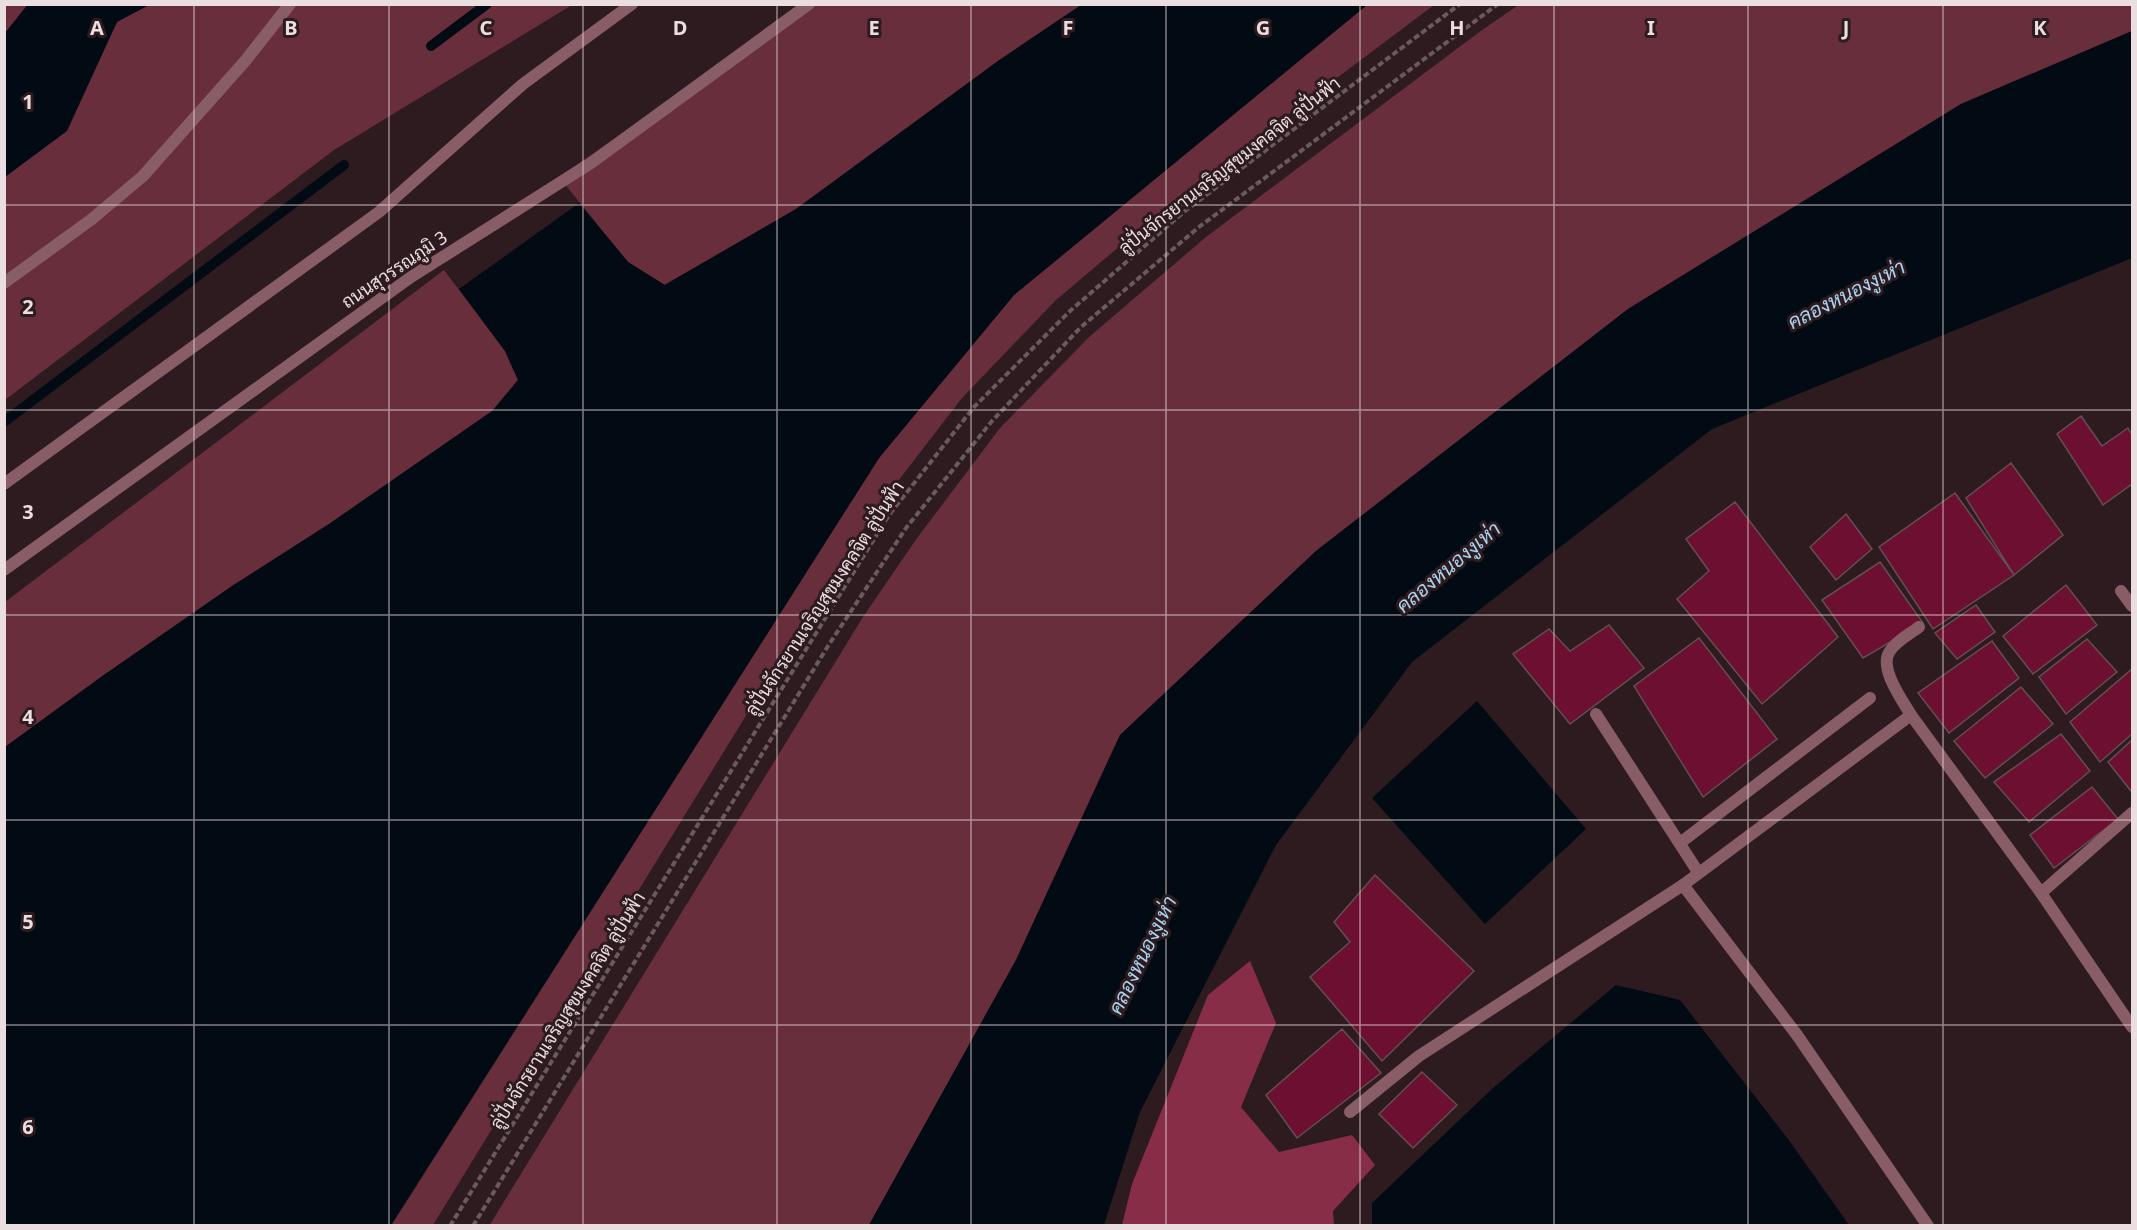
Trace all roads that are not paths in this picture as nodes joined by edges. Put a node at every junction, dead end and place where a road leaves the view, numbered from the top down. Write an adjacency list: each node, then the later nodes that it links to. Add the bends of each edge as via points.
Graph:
1 (290, 4): 4 (street, via 143,176)
2 (632, 4): 5 (street, via 523,84 380,212)
3 (809, 4): 6 (street, ถนนสุวรรณภูมิ 3, via 591,163 411,277)
4 (4, 283)
5 (4, 483)
6 (4, 570)
7 (2121, 591): 8 (street)
8 (2133, 606)
9 (1919, 627): 12 (street, via 1891,649 1886,658 1889,676)
10 (1870, 698): 14 (street)
11 (1596, 714): 14 (street)
12 (1911, 715): 15 (street); 17 (street)
13 (2133, 813): 17 (street)
14 (1680, 843): 15 (street)
15 (1698, 872): 16 (street)
16 (1683, 885): 19 (street, via 1419,1056); 20 (street, via 1797,1035)
17 (2041, 893): 18 (street)
18 (2133, 1027)
19 (1350, 1112)
20 (1928, 1226)

